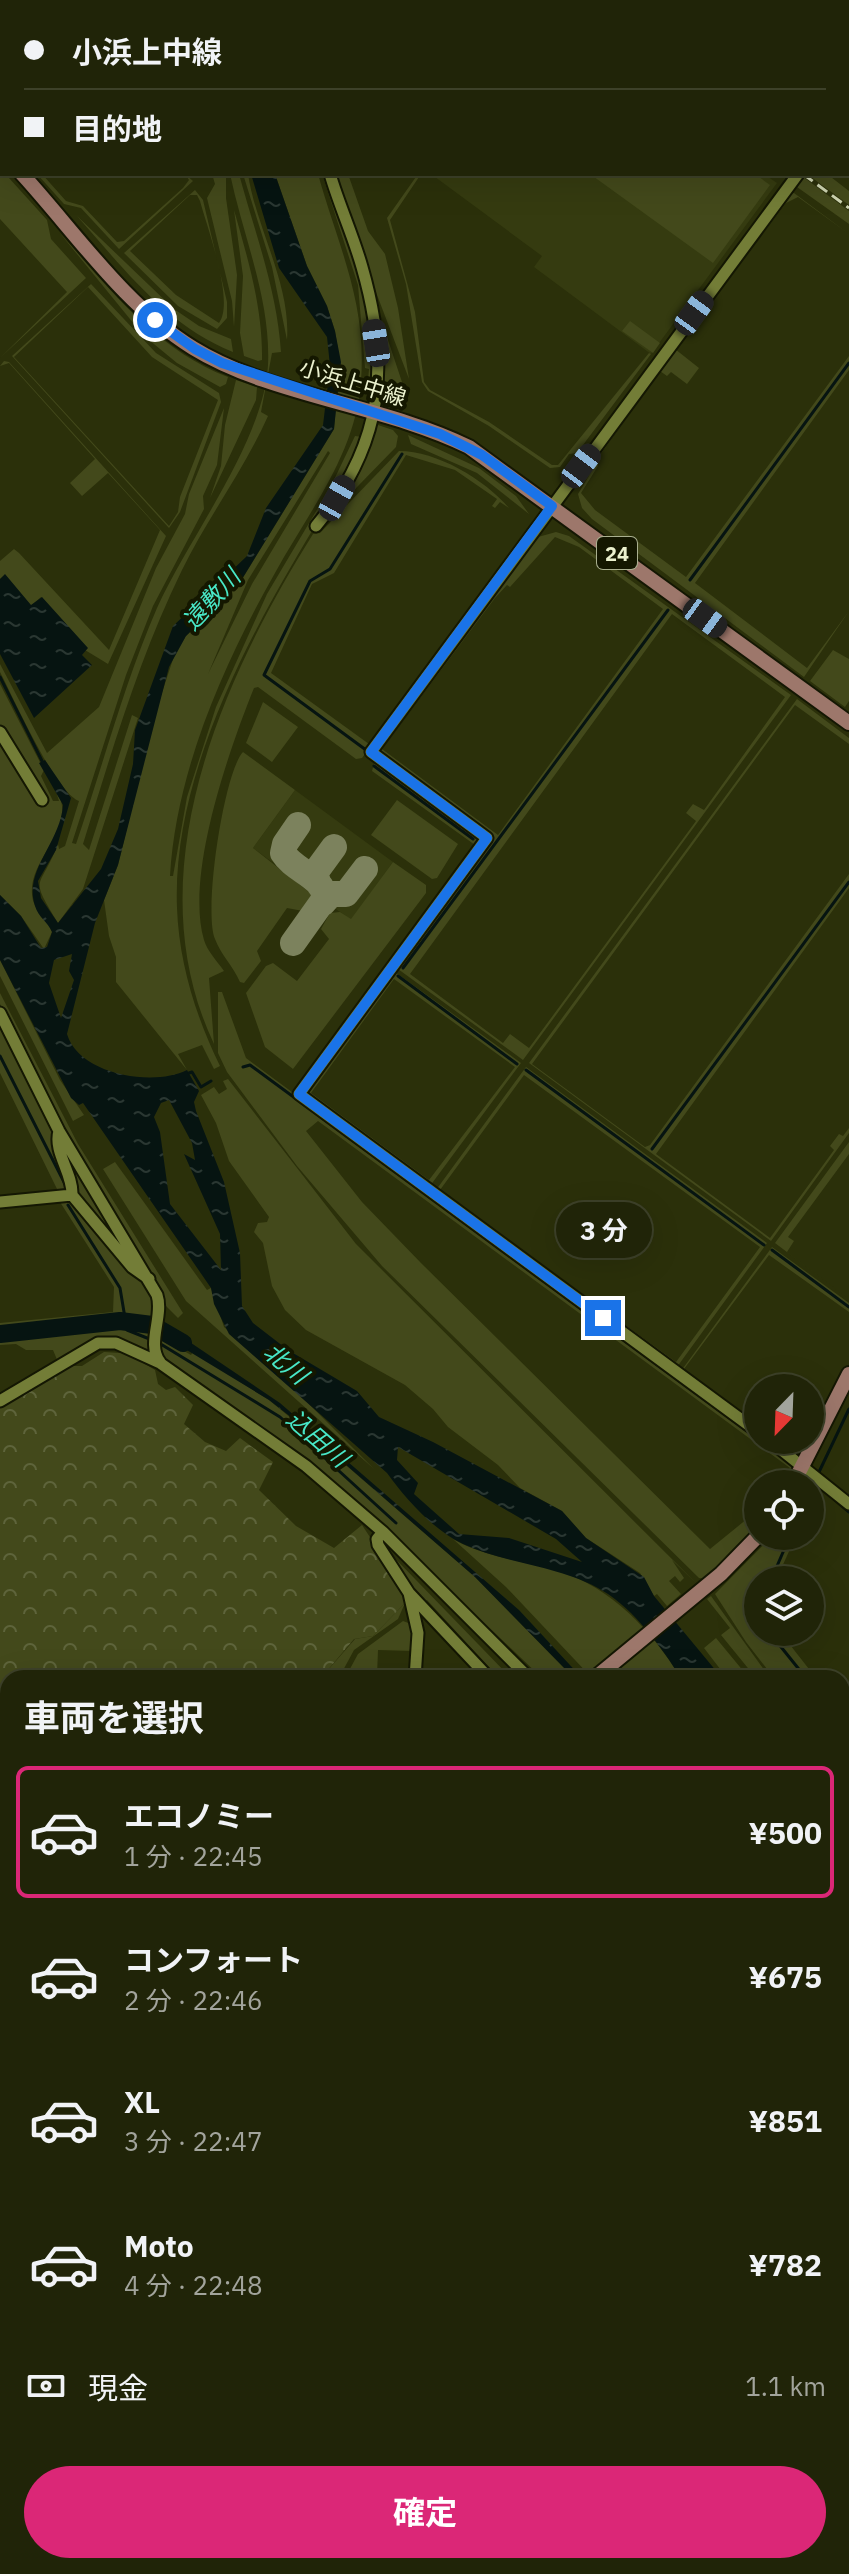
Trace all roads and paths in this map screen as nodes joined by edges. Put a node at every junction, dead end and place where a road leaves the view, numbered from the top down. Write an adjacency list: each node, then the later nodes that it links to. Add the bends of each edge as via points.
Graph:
1 (24, 176): 4 (main road, 小浜上中線 / 24, via 155,320 209,356)
2 (331, 176): 4 (street, via 370,304 379,368)
3 (796, 176): 5 (street)
4 (373, 412): 5 (main road, 小浜上中線 / 24, via 469,447); 6 (street, via 359,457)
5 (552, 506): 7 (main road, 小浜上中線 / 24); 18 (street, via 371,752 487,838 299,1094)
6 (316, 526)
7 (849, 723)
8 (0, 732): 9 (street)
9 (42, 800)
10 (0, 1013): 11 (street)
11 (59, 1131): 12 (street, via 57,1142 73,1183); 14 (street)
12 (72, 1195): 13 (street); 14 (street, via 132,1267)
13 (0, 1202)
14 (149, 1279): 15 (street, via 159,1301 154,1350)
15 (160, 1363): 17 (street, via 103,1342); 23 (street, via 306,1466)
16 (849, 1374): 20 (main road)
17 (0, 1401)
18 (744, 1422)
19 (788, 1454): 20 (street)
20 (803, 1465): 21 (main road); 22 (street)
21 (800, 1470)
22 (849, 1504)
23 (383, 1532): 25 (street, via 378,1545); 28 (street)
24 (744, 1549): 29 (main road)
25 (409, 1593): 26 (street, via 418,1633); 27 (street)
26 (416, 1670)
27 (481, 1670)
28 (521, 1670)
29 (605, 1670)

